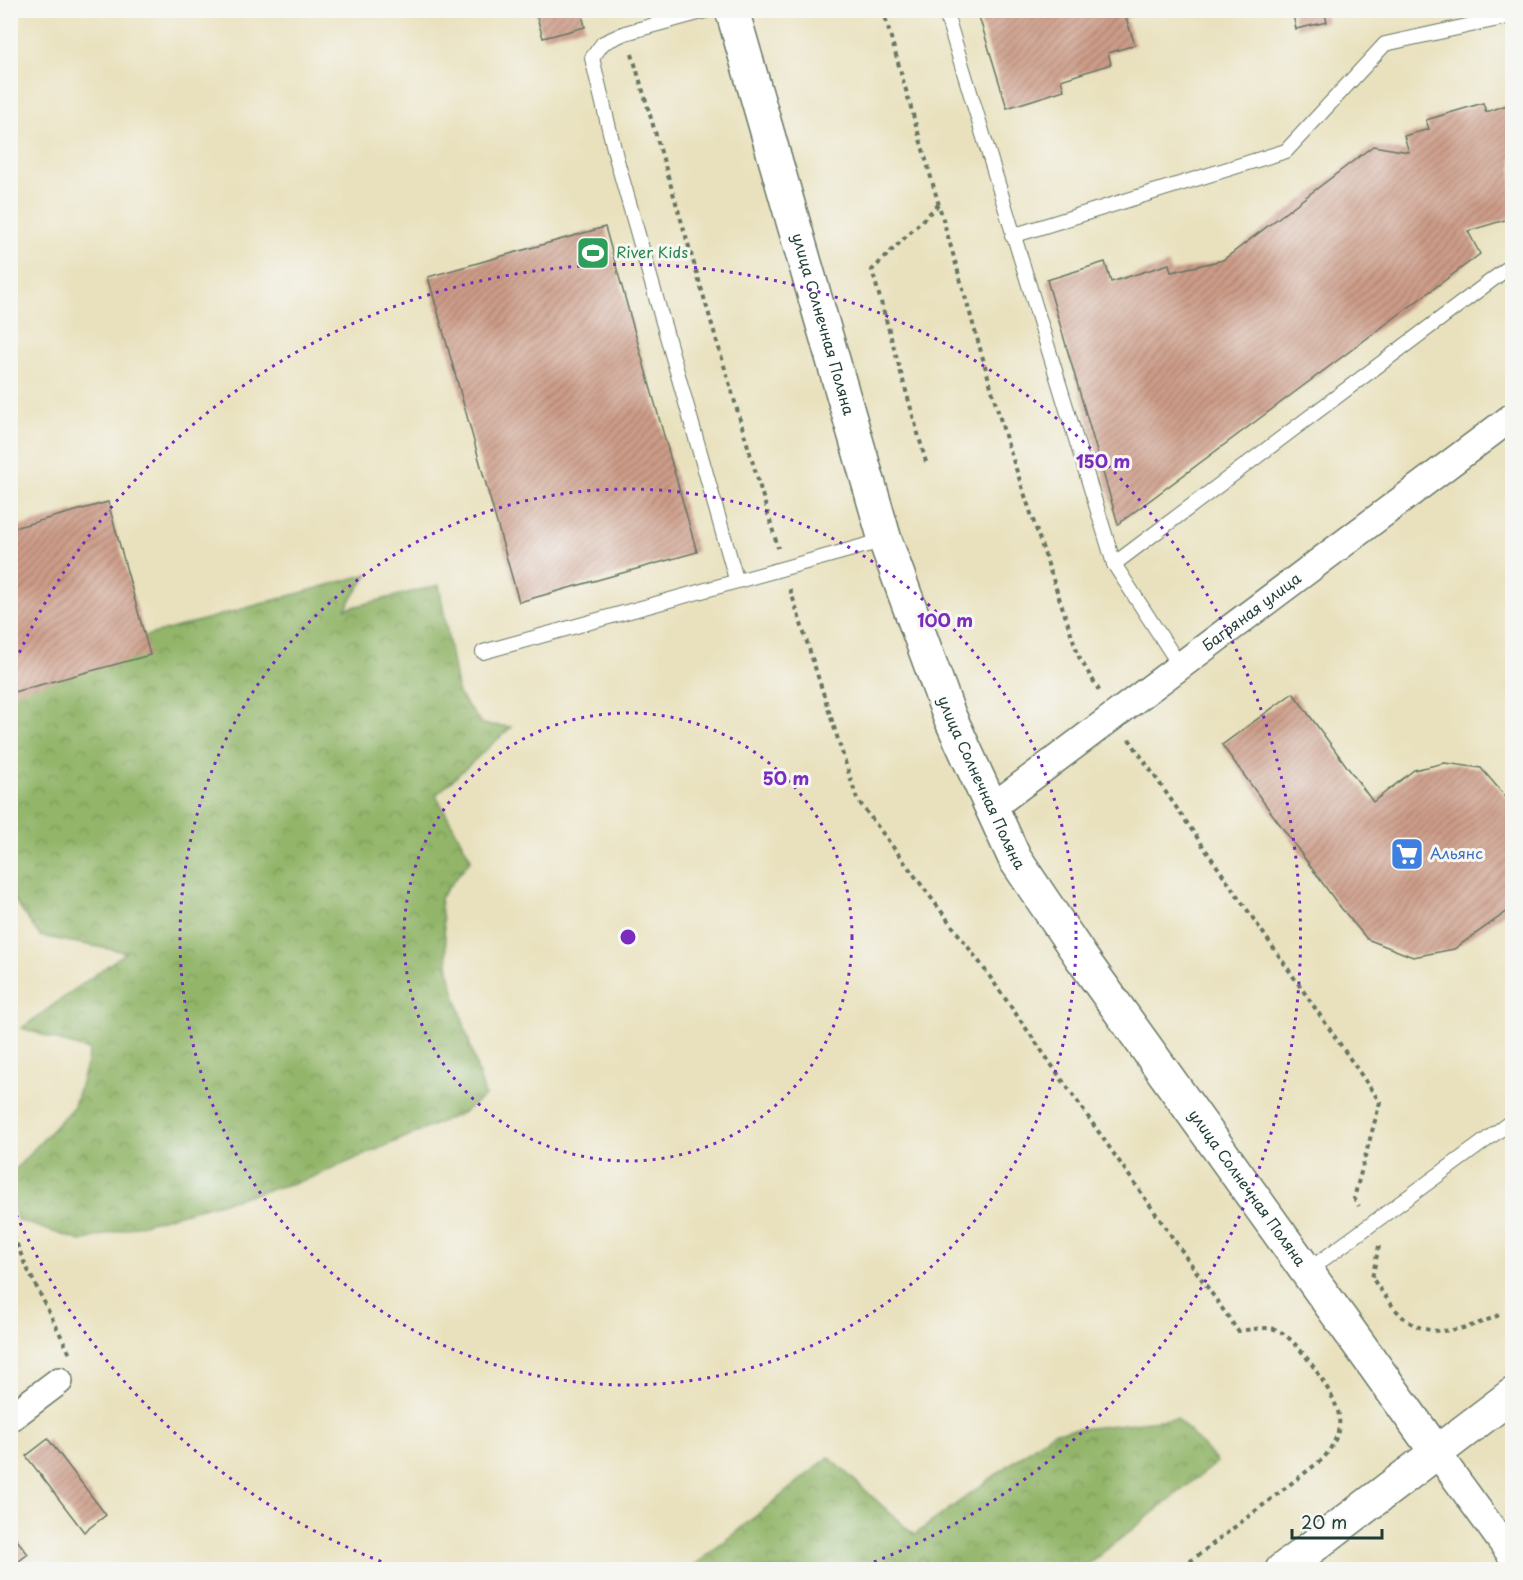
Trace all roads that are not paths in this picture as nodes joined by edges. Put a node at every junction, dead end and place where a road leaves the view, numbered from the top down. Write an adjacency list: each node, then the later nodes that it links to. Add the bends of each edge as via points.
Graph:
1 (709, 10): 10 (lane, via 625,33 603,43 592,58)
2 (732, 10): 8 (street, улица Солнечная Поляна)
3 (945, 10): 5 (lane)
4 (1512, 16): 5 (lane, via 1385,44 1286,151)
5 (1012, 236): 9 (lane)
6 (1512, 265): 9 (lane)
7 (1512, 417): 12 (street, Багряная улица)
8 (885, 540): 10 (lane); 13 (street, улица Солнечная Поляна, via 949,715)
9 (1114, 564): 12 (lane)
10 (736, 579): 11 (lane)
11 (483, 652)
12 (1180, 666): 13 (street, Багряная улица)
13 (991, 808): 15 (street, улица Солнечная Поляна, via 1015,859 1081,957)
14 (1512, 1121): 15 (lane)
15 (1306, 1272): 19 (street, улица Солнечная Поляна)
16 (59, 1381): 18 (street)
17 (1512, 1395): 19 (street)
18 (10, 1418)
19 (1437, 1453): 20 (street); 21 (street)
20 (1512, 1556)
21 (1282, 1569)

